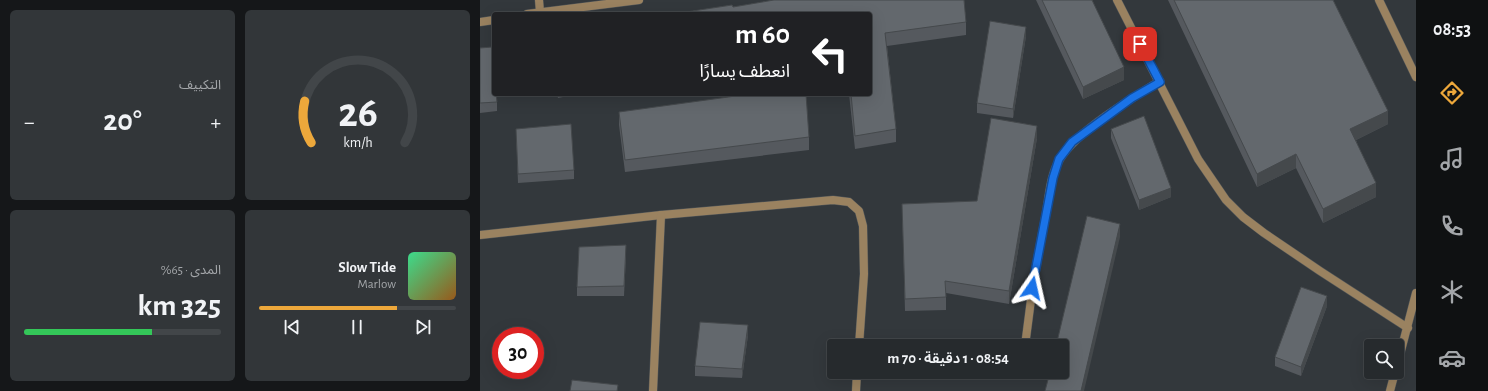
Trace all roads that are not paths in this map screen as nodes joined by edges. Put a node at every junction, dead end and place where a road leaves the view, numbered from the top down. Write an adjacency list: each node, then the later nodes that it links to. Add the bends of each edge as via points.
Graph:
1 (539, 0): 5 (street)
2 (639, 0): 5 (street)
3 (1117, 0): 9 (street)
4 (1379, 0): 8 (street)
5 (540, 12)
6 (492, 20): 7 (street)
7 (480, 22)
8 (1416, 77)
9 (1160, 82): 13 (street, via 1198,159 1230,204 1243,217 1320,272); 15 (street, via 1132,98 1072,142 1059,159 1033,281)
10 (661, 216): 11 (street); 14 (street, via 833,200 848,202 859,211 863,226 864,274); 19 (street)
11 (480, 235)
12 (1416, 294): 13 (street)
13 (1408, 328): 16 (street)
14 (859, 339)
15 (1026, 339)
16 (1404, 342)
17 (857, 379): 20 (street)
18 (1393, 379): 21 (street)
19 (653, 391)
20 (856, 391)
21 (1390, 391)

